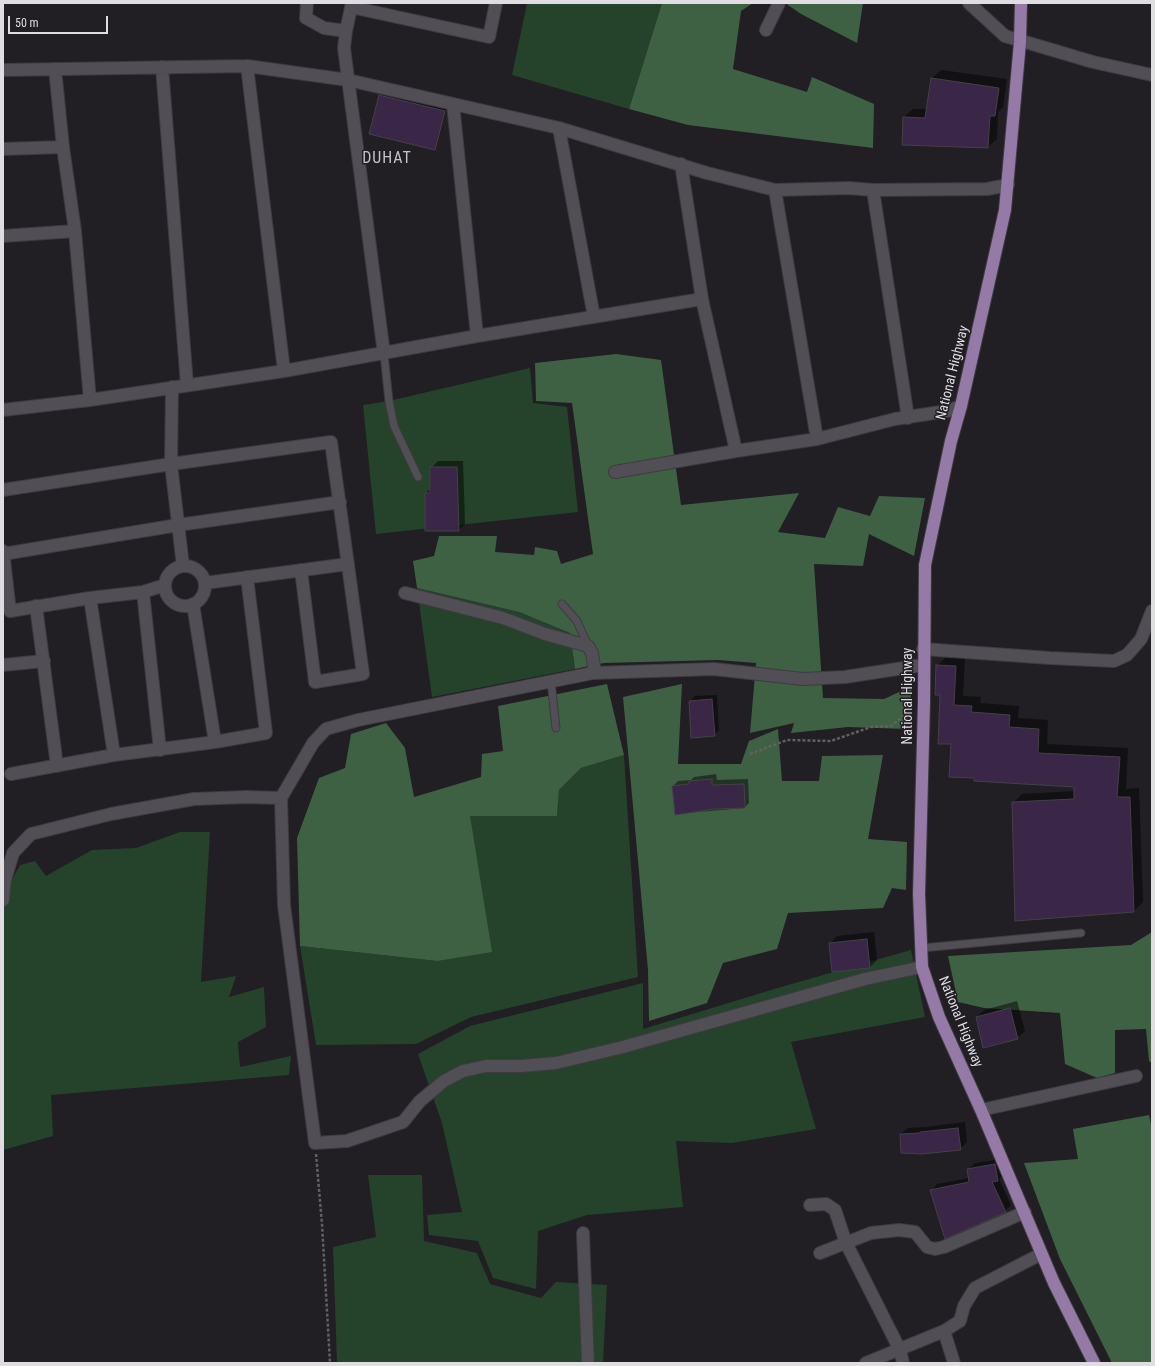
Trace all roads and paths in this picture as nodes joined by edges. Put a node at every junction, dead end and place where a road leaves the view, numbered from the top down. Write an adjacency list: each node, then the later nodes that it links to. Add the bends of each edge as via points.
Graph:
1 (307, 3): 8 (street, via 306,18 324,28)
2 (496, 3): 6 (street, via 489,37)
3 (779, 3): 7 (street)
4 (969, 3): 9 (street, via 1006,36)
5 (1021, 3): 9 (main road, National Highway)
6 (352, 5): 8 (street)
7 (766, 30)
8 (346, 31): 15 (street, via 344,48)
9 (1020, 42): 14 (street); 21 (main road, National Highway)
10 (247, 66): 11 (street); 15 (street); 30 (street)
11 (162, 67): 12 (street); 31 (street)
12 (55, 69): 13 (street); 18 (street)
13 (3, 70)
14 (1152, 75)
15 (348, 80): 16 (street); 29 (street)
16 (453, 104): 17 (street); 28 (street)
17 (559, 128): 20 (street); 27 (street)
18 (63, 147): 19 (street); 24 (street)
19 (3, 149)
20 (681, 164): 22 (street); 26 (street)
21 (1008, 185): 23 (street, via 987,189); 34 (main road, National Highway, via 1005,210)
22 (775, 190): 23 (street); 37 (street)
23 (873, 190): 36 (street)
24 (74, 231): 25 (street); 33 (street)
25 (3, 236)
26 (702, 299): 27 (street); 38 (street)
27 (594, 317): 28 (street)
28 (477, 336): 29 (street)
29 (384, 354): 30 (street); 41 (lane, via 394,426)
30 (284, 371): 31 (street)
31 (187, 385): 32 (street)
32 (172, 387): 33 (street); 39 (street)
33 (90, 400): 35 (street)
34 (961, 406): 36 (street); 61 (main road, National Highway, via 951,440 925,565)
35 (3, 410)
36 (908, 418): 37 (street)
37 (817, 439): 38 (street)
38 (736, 451): 40 (street)
39 (171, 464): 42 (street); 43 (street, via 331,442); 44 (street)
40 (615, 472)
41 (418, 477)
42 (3, 490)
43 (340, 502): 44 (street); 47 (street)
44 (178, 525): 46 (street); 48 (street)
45 (3, 551): 46 (street)
46 (3, 554): 58 (street, via 10,610)
47 (348, 564): 49 (street); 49 (street, via 363,674 315,682)
48 (183, 566): 51 (street, via 197,570); 52 (street, via 170,572)
49 (301, 570): 50 (street)
50 (247, 577): 51 (street); 69 (street, via 266,733)
51 (205, 583): 56 (street, via 202,596)
52 (165, 585): 53 (street); 56 (street, via 166,593 172,602 182,606)
53 (143, 592): 55 (street); 70 (street)
54 (404, 593): 60 (street, via 503,618 545,634)
55 (90, 598): 58 (street); 72 (street)
56 (193, 604): 69 (street)
57 (562, 604): 60 (lane, via 577,622)
58 (36, 606): 62 (street)
59 (1152, 612): 61 (street, via 1137,645 1127,655 1114,661)
60 (588, 646): 65 (street, via 592,653)
61 (923, 649): 64 (main road, National Highway)
62 (44, 661): 63 (street); 73 (street)
63 (3, 665)
64 (923, 665): 65 (street, via 844,677 803,679 714,669); 67 (main road, National Highway)
65 (595, 673): 66 (street)
66 (551, 682): 68 (lane); 75 (street, via 358,720 326,729 313,742)
67 (924, 702): 71 (path, via 891,726 871,727 831,740 787,740); 78 (main road, National Highway, via 919,894)
68 (556, 728)
69 (215, 742): 70 (street)
70 (160, 750): 72 (street)
71 (750, 754)
72 (114, 756): 73 (street)
73 (57, 766): 74 (street)
74 (11, 774)
75 (281, 798): 76 (street, via 194,799 111,814 32,834 13,853 5,880); 82 (street, via 284,905)
76 (3, 900)
77 (1080, 933): 78 (lane)
78 (922, 948): 79 (main road, National Highway)
79 (922, 967): 81 (main road, National Highway, via 939,1017); 82 (street, via 865,979 623,1048 556,1063 486,1066 463,1072 444,1081 420,1101 403,1122 347,1141)
80 (1136, 1076): 81 (street)
81 (981, 1110): 84 (main road, National Highway)
82 (315, 1143): 91 (path)
83 (810, 1206): 86 (street, via 826,1204 835,1210)
84 (1025, 1212): 86 (street, via 973,1236 935,1249 927,1247 915,1232 910,1230 871,1234); 88 (main road, National Highway)
85 (583, 1233): 92 (street)
86 (846, 1243): 87 (street); 90 (street)
87 (820, 1253)
88 (1041, 1254): 89 (street, via 975,1288 964,1306 960,1321); 96 (main road, National Highway)
89 (944, 1331): 90 (street); 95 (street)
90 (900, 1350): 93 (street); 94 (street)
91 (330, 1363)
92 (588, 1363)
93 (866, 1363)
94 (903, 1363)
95 (954, 1363)
96 (1094, 1363)

